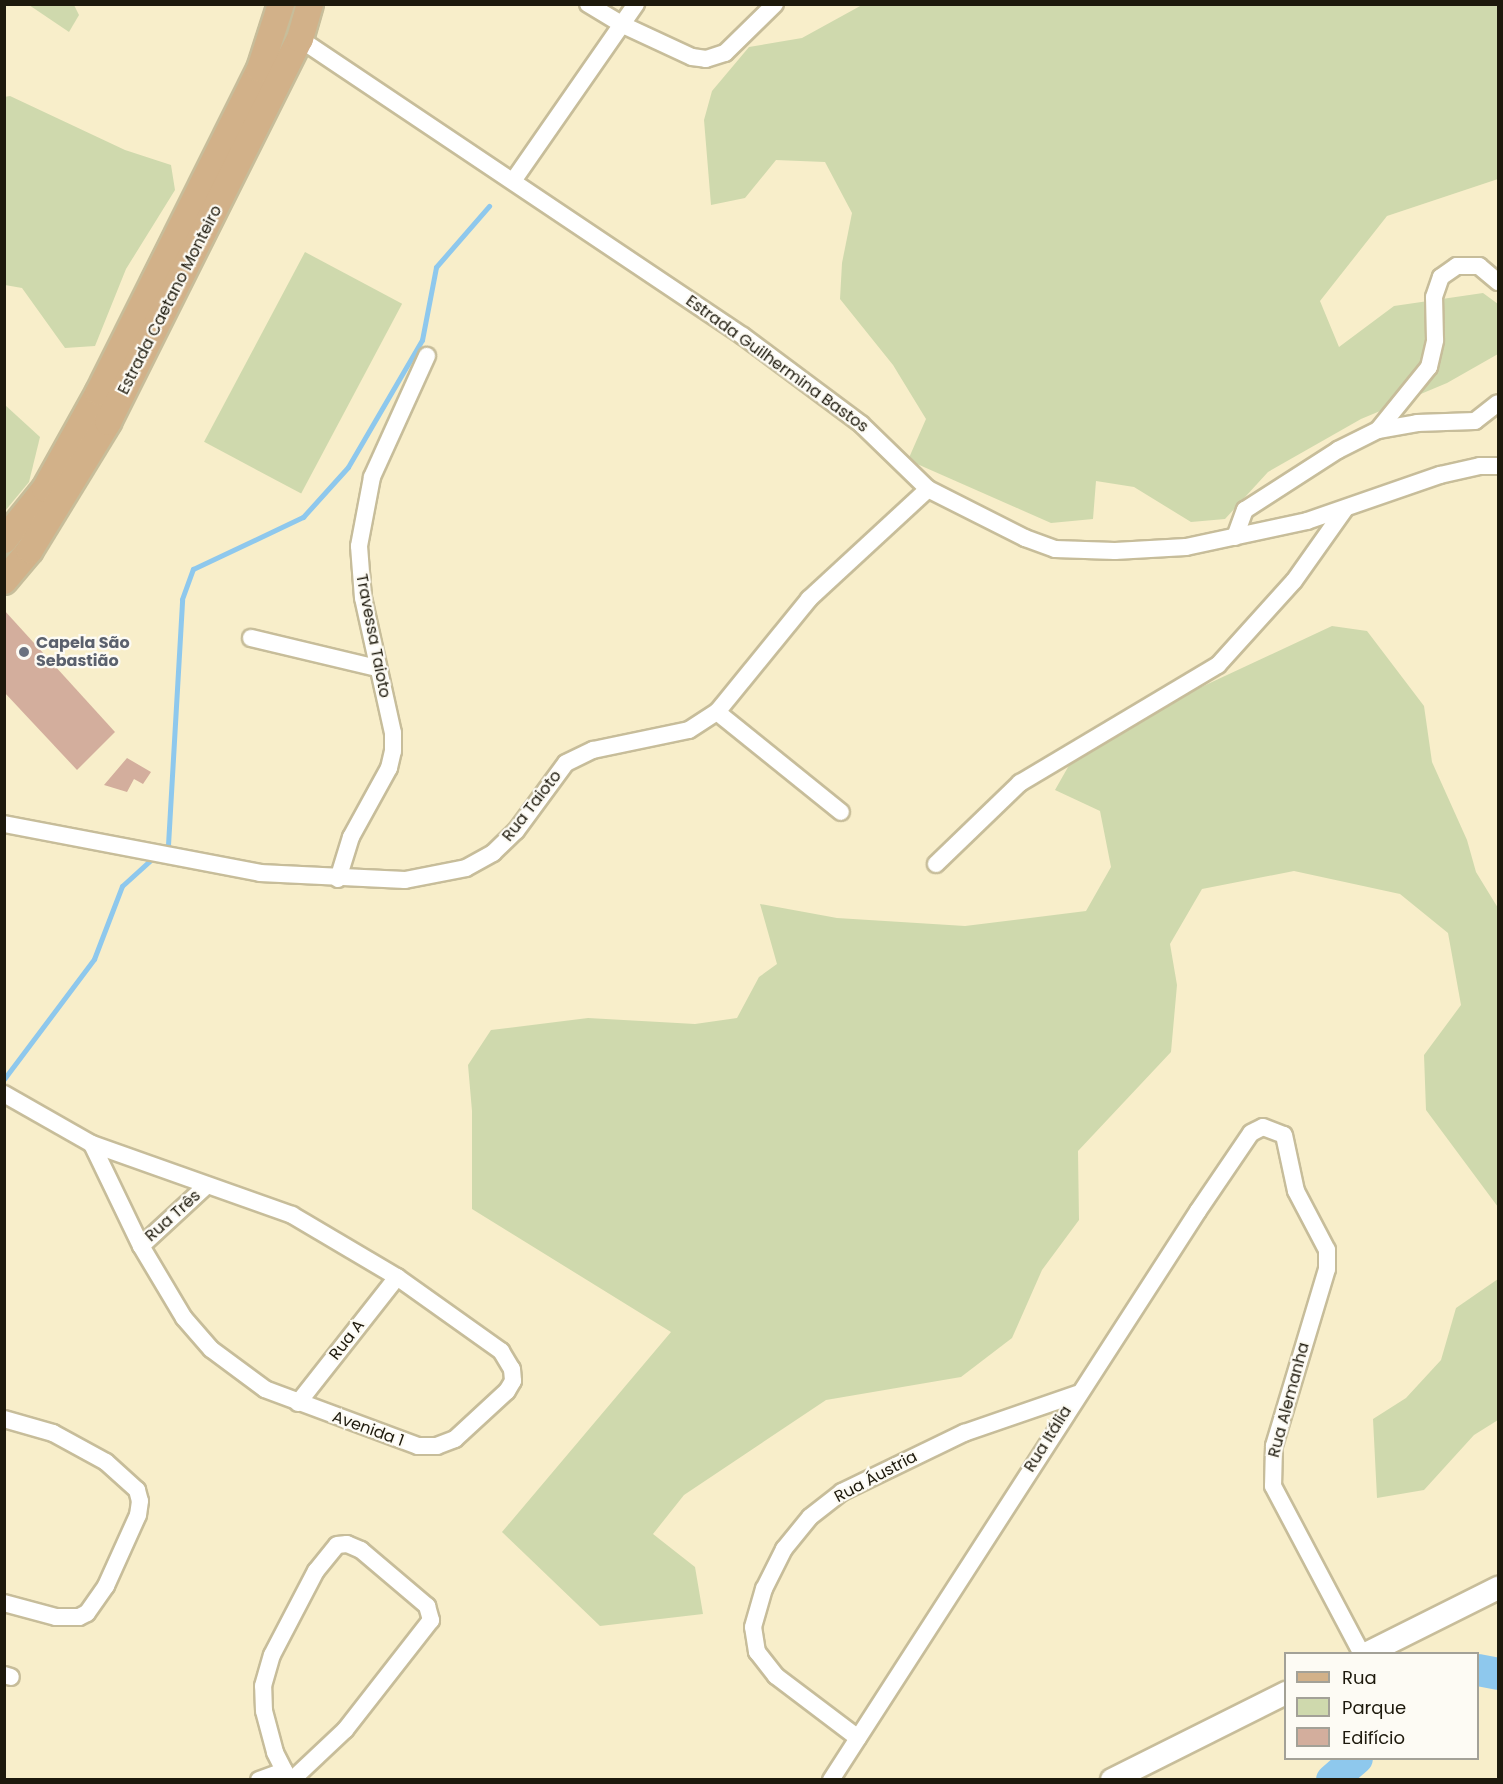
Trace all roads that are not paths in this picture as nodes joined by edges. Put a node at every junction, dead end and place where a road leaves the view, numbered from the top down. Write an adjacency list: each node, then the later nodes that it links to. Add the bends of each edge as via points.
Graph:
1 (280, 4): 17 (main road, Estrada Caetano Monteiro, via 260,69 105,381 45,489)
2 (310, 4): 7 (main road, Estrada Caetano Monteiro)
3 (588, 4): 6 (street)
4 (636, 4): 6 (street)
5 (775, 4): 6 (street, via 724,53 706,58 692,57)
6 (623, 26): 8 (street)
7 (300, 39): 8 (street, Estrada Guilhermina Bastos); 18 (main road, Estrada Caetano Monteiro, via 108,422 30,550)
8 (513, 181): 14 (street, Estrada Guilhermina Bastos, via 743,336 852,417)
9 (1498, 282): 12 (street, via 1479,266 1457,266 1441,277 1434,297 1435,340 1429,367)
10 (426, 356): 20 (street, Travessa Taioto, via 372,477 359,546 363,598)
11 (1498, 403): 12 (street, via 1475,421 1463,424 1417,423)
12 (1378, 430): 16 (street, via 1338,450 1245,510)
13 (1498, 466): 15 (street, Estrada Guilhermina Bastos, via 1440,475 1377,494)
14 (928, 489): 16 (street, Estrada Guilhermina Bastos, via 1055,549 1186,547); 21 (street, Rua Taioto, via 809,599)
15 (1345, 509): 16 (street, Estrada Guilhermina Bastos); 24 (street, via 1294,581 1218,665 1020,783)
16 (1235, 537)
17 (4, 540)
18 (4, 581)
19 (251, 638): 20 (street)
20 (377, 668): 25 (street, Travessa Taioto, via 393,733 393,751 389,768 351,837)
21 (717, 712): 22 (street); 25 (street, Rua Taioto, via 689,730 593,750 566,763 516,831 493,853 466,868 405,880)
22 (841, 812)
23 (4, 824): 25 (street, Rua Taioto, via 260,873)
24 (936, 864)
25 (338, 879)
26 (4, 1094): 28 (street, Avenida 1)
27 (1284, 1135): 32 (street, Rua Itália, via 1263,1127 1251,1133); 37 (street, Rua Alemanha, via 1296,1191 1327,1250 1327,1269 1270,1469 1273,1486)
28 (92, 1144): 29 (street, Avenida 1); 30 (street, Avenida 1)
29 (206, 1186): 30 (street, Rua Três); 31 (street, Avenida 1, via 292,1215)
30 (141, 1246): 33 (street, Avenida 1, via 184,1318 211,1349 265,1389)
31 (397, 1277): 33 (street, Rua A); 33 (street, Avenida 1, via 501,1351 512,1369 513,1381 507,1391 455,1438 437,1446 397,1441)
32 (1077, 1394): 40 (street, Rua Itália); 40 (street, Rua Áustria, via 964,1433 842,1492 810,1517 784,1549 764,1589 753,1627 757,1652 776,1676)
33 (298, 1403)
34 (4, 1419): 36 (street, via 53,1433 106,1462 130,1482 140,1502 138,1515 106,1586 87,1613 56,1617)
35 (1498, 1588): 38 (street)
36 (4, 1603)
37 (1363, 1652)
38 (1366, 1652)
39 (1284, 1695): 44 (street)
40 (858, 1738): 43 (street, Rua Itália)
41 (288, 1776): 41 (street, via 345,1730 431,1620 427,1606 361,1550 347,1544 337,1545 316,1571 263,1686 264,1711); 42 (street)
42 (260, 1779)
43 (831, 1779)
44 (1112, 1779)

